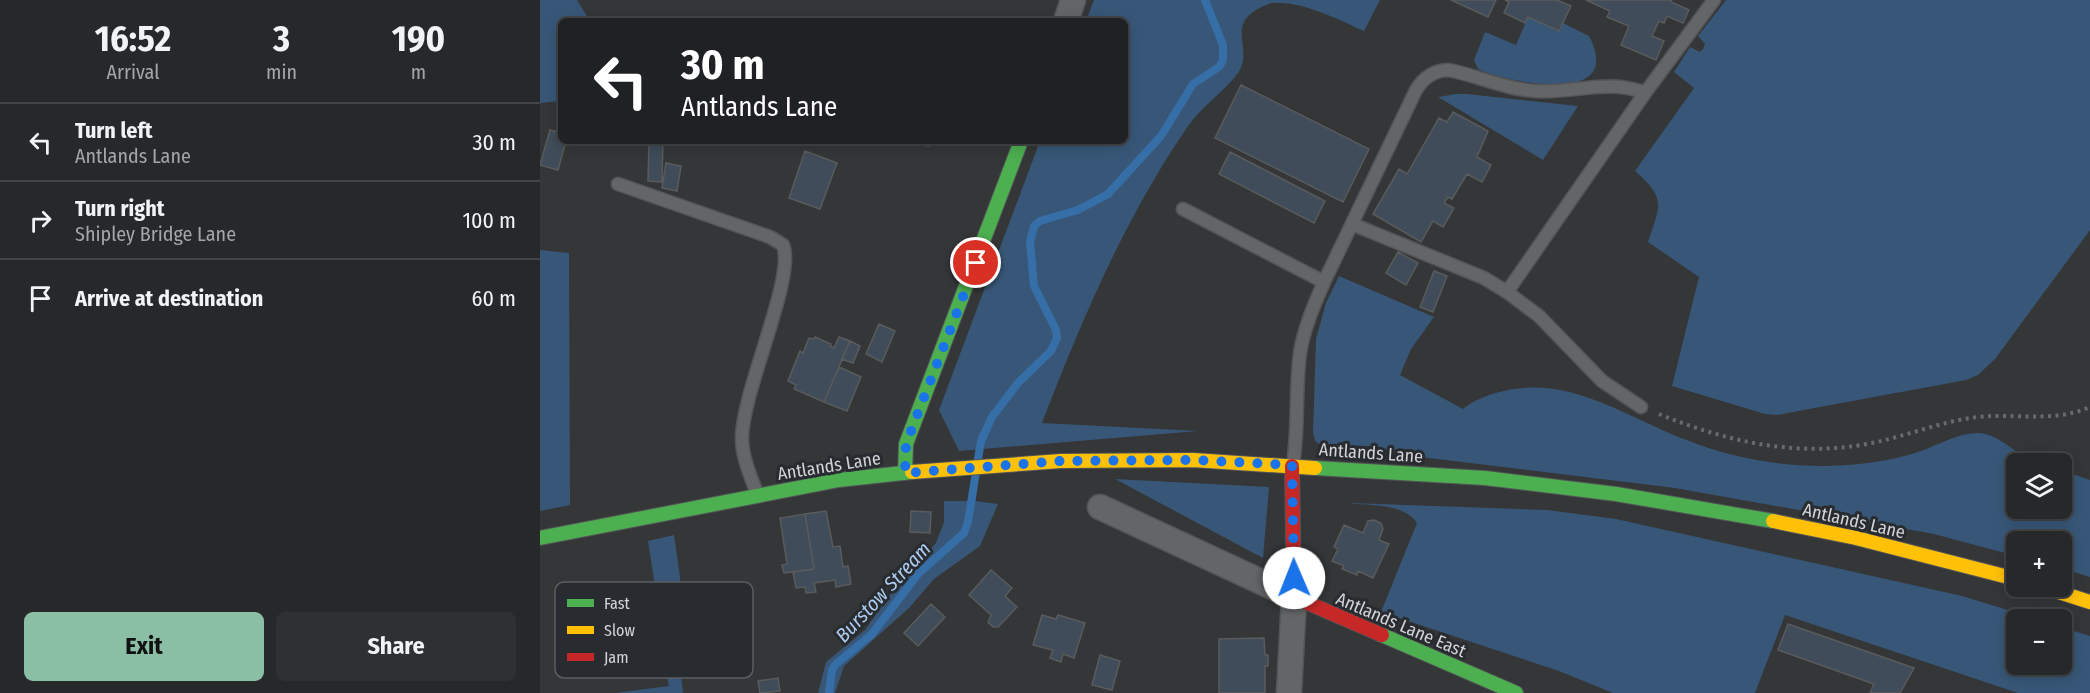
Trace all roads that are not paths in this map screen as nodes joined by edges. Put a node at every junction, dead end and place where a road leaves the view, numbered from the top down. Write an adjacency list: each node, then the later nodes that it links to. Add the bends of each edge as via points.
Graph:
1 (1073, 0): 3 (street)
2 (1714, 0): 4 (lane)
3 (1067, 18)
4 (1645, 93): 8 (lane, via 1614,86 1535,91 1449,70 1432,73 1416,90); 10 (lane)
5 (1020, 144): 13 (main road, via 906,444)
6 (618, 184): 14 (lane, via 783,245 783,275 747,397 743,425 744,456)
7 (1183, 209): 9 (lane)
8 (1352, 224): 9 (lane); 10 (lane, via 1485,279)
9 (1324, 282): 12 (lane, via 1300,354 1298,433)
10 (1507, 292): 11 (lane, via 1539,316 1602,381)
11 (1641, 407)
12 (1292, 465): 13 (main road, Antlands Lane, via 1193,460 1061,461); 17 (main road, Antlands Lane, via 1485,478 1616,494 1856,538); 19 (main road)
13 (905, 473): 14 (main road, Antlands Lane, via 839,480)
14 (759, 497): 16 (main road, Antlands Lane)
15 (1100, 507): 19 (street)
16 (540, 538)
17 (2006, 576)
18 (2072, 596): 20 (main road)
19 (1294, 597): 21 (street); 22 (main road, Antlands Lane East)
20 (2090, 602)
21 (1289, 693)
22 (1516, 693)

